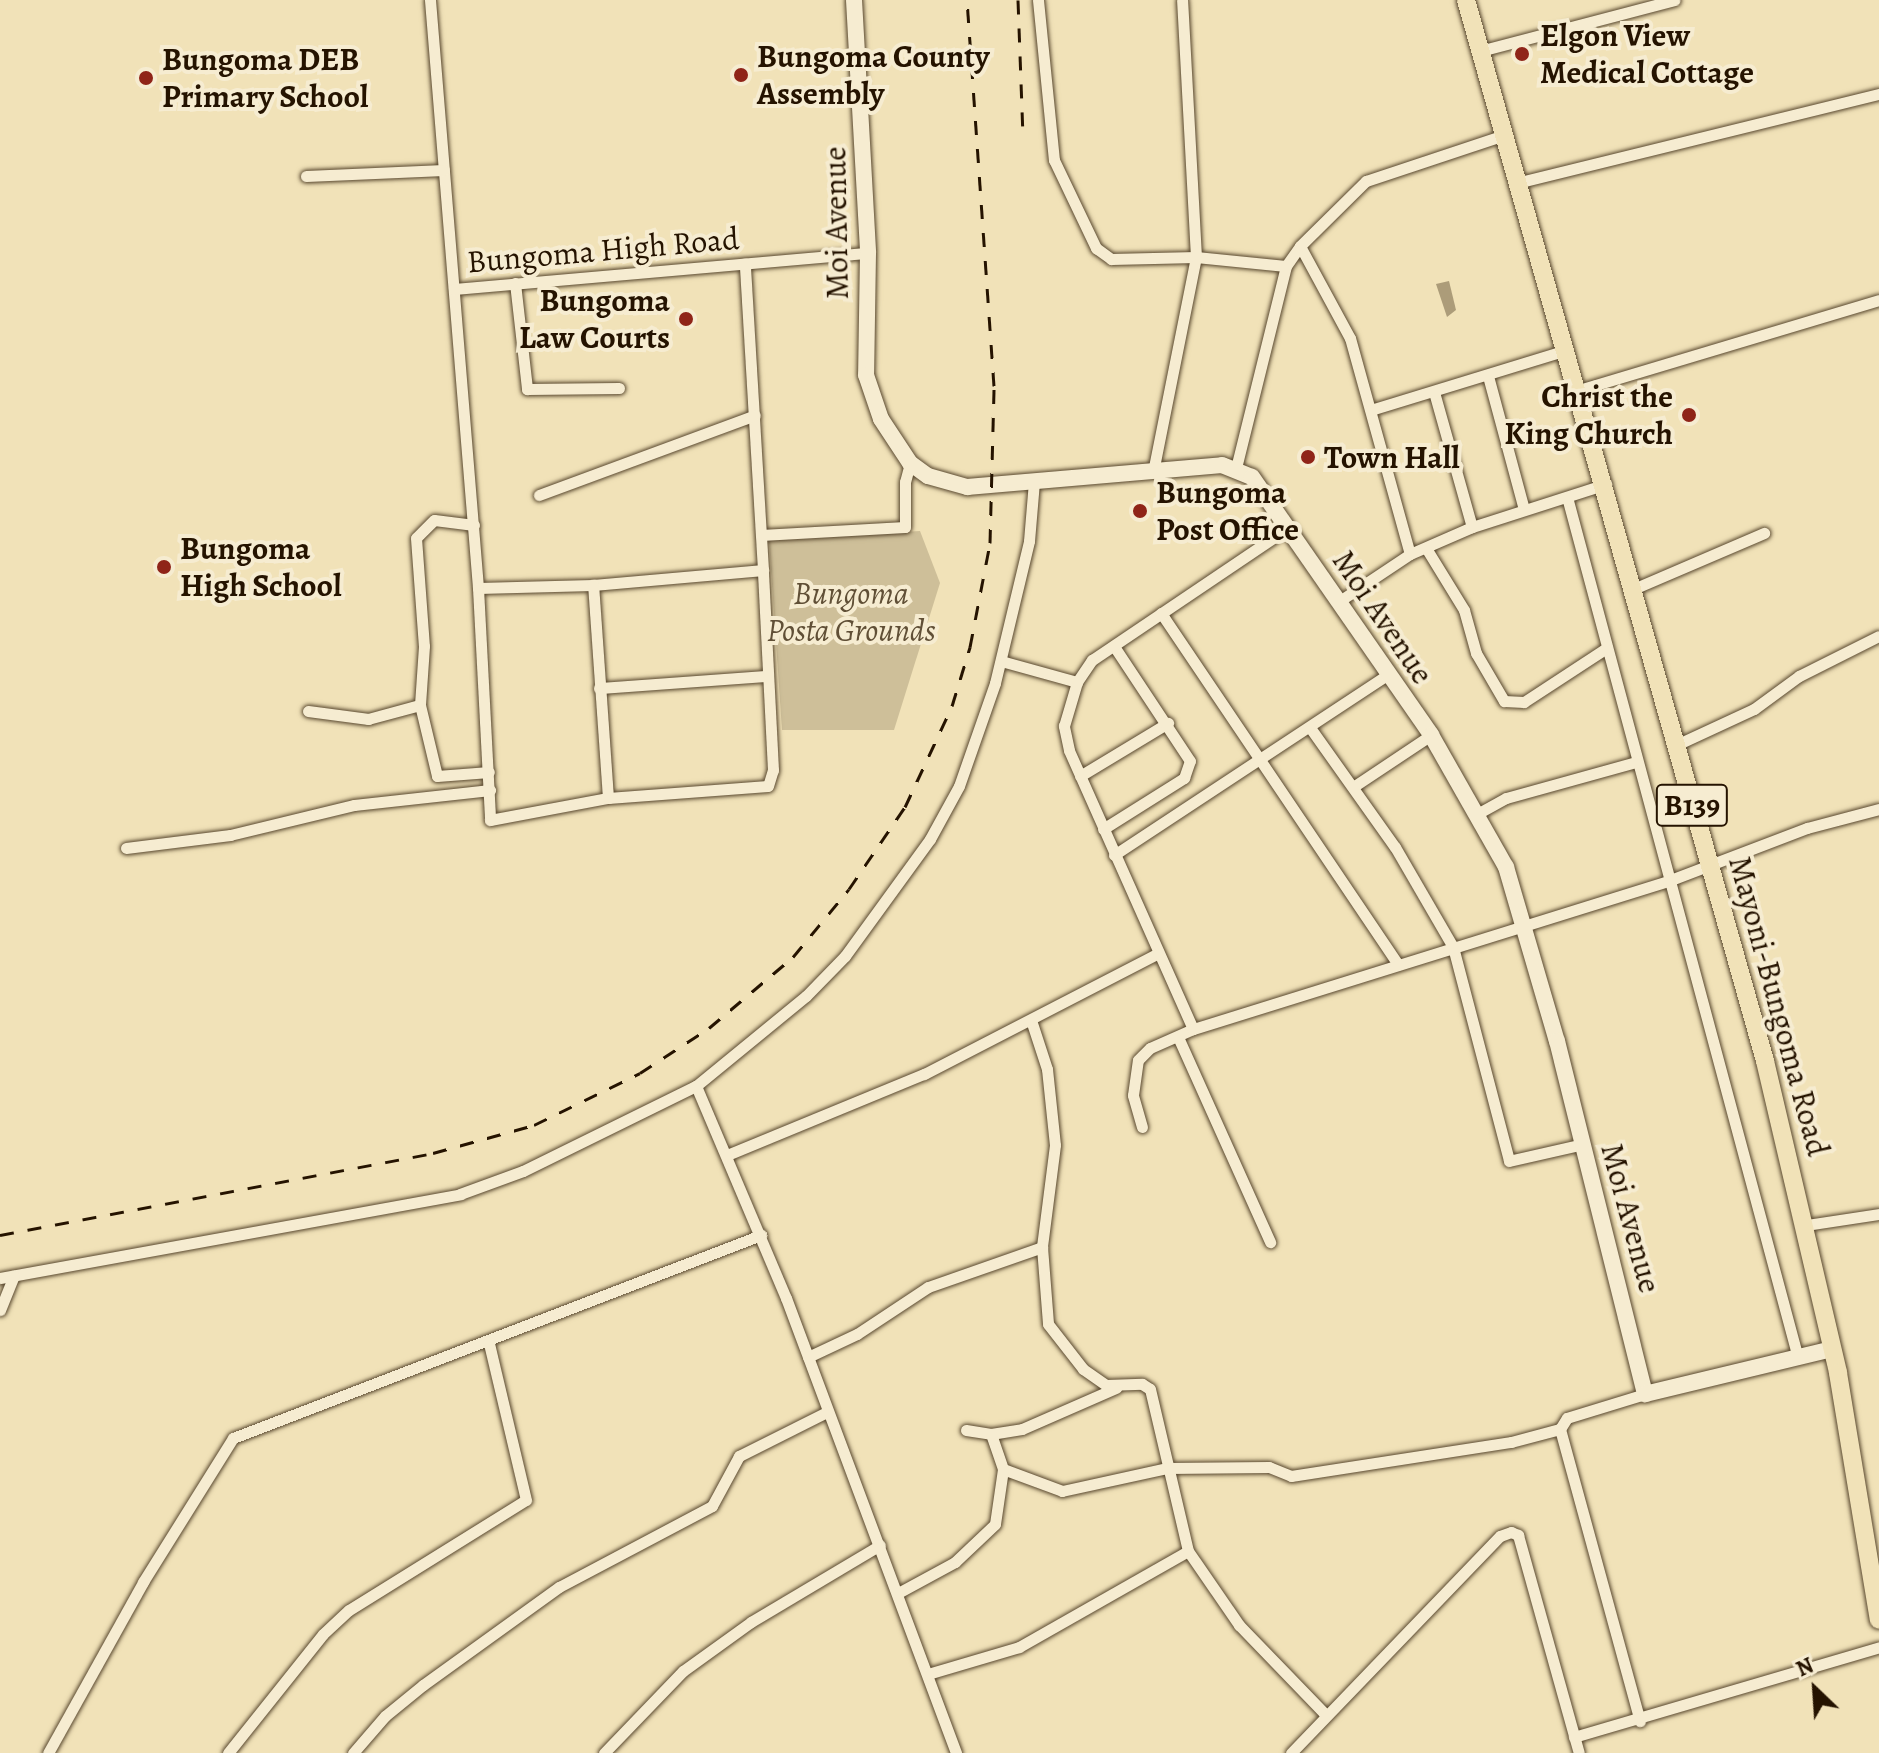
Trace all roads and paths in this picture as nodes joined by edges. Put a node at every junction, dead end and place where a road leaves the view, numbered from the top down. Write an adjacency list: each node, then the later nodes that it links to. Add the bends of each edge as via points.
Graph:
1 (430, 0): 10 (street, Bungoma High Road)
2 (854, 0): 14 (street, Moi Avenue)
3 (1038, 0): 15 (street, via 1054,160 1096,248 1111,259)
4 (1182, 0): 15 (street)
5 (1466, 0): 7 (main road, Mayoni-Bungoma Road / B139)
6 (1674, 0): 7 (street)
7 (1480, 51): 9 (main road, Mayoni-Bungoma Road / B139)
8 (1879, 94): 12 (street)
9 (1504, 135): 12 (main road, Mayoni-Bungoma Road / B139); 13 (street, via 1366,181)
10 (444, 170): 11 (street); 19 (street, Bungoma High Road)
11 (306, 176)
12 (1516, 183): 21 (main road, Mayoni-Bungoma Road / B139)
13 (1300, 246): 17 (street); 26 (street, via 1342,317)
14 (868, 253): 16 (street, Bungoma High Road); 28 (street, Moi Avenue, via 866,375 881,419)
15 (1196, 257): 17 (street); 30 (street)
16 (745, 264): 18 (street, Bungoma High Road); 27 (street)
17 (1286, 266): 29 (street)
18 (515, 283): 19 (street, Bungoma High Road); 23 (street, via 527,389)
19 (454, 289): 36 (street)
20 (1879, 300): 24 (street)
21 (1566, 350): 22 (street); 24 (main road, Mayoni-Bungoma Road / B139)
22 (1488, 376): 25 (street); 35 (street)
23 (619, 388)
24 (1579, 390): 32 (main road, Mayoni-Bungoma Road / B139)
25 (1434, 392): 26 (street); 38 (street)
26 (1371, 410): 42 (street)
27 (755, 415): 33 (street); 40 (street)
28 (910, 463): 31 (street, Moi Avenue, via 928,476 967,487); 40 (street, via 905,527)
29 (1236, 468): 30 (street, Moi Avenue); 37 (street, Moi Avenue, via 1263,489)
30 (1153, 472): 31 (street, Moi Avenue)
31 (1034, 482): 52 (street, via 1029,541)
32 (1606, 484): 34 (street); 46 (main road, Mayoni-Bungoma Road / B139)
33 (539, 495)
34 (1567, 497): 35 (street); 51 (street)
35 (1524, 509): 38 (street)
36 (474, 525): 45 (street); 57 (street, via 434,520 416,538 424,646)
37 (1289, 527): 47 (street, Moi Avenue); 48 (street)
38 (1472, 527): 41 (street)
39 (1764, 533): 46 (street)
40 (761, 535): 43 (street)
41 (1426, 548): 42 (street); 51 (street, via 1464,610 1476,653 1504,701 1524,702)
42 (1410, 554): 47 (street)
43 (763, 570): 44 (street); 54 (street)
44 (593, 585): 45 (street); 56 (street)
45 (478, 588): 65 (street)
46 (1631, 590): 62 (main road, Mayoni-Bungoma Road / B139)
47 (1338, 602): 53 (street, Moi Avenue)
48 (1161, 613): 50 (street); 64 (street)
49 (1879, 636): 62 (street, via 1799,676 1754,709)
50 (1114, 646): 55 (street, via 1092,660); 59 (street)
51 (1605, 649): 63 (street)
52 (1001, 661): 55 (street); 84 (street, via 959,786 893,895 806,996)
53 (1387, 675): 60 (street); 61 (street, Moi Avenue)
54 (767, 676): 56 (street); 69 (street, via 773,770 768,786)
55 (1077, 682): 66 (street, via 1064,726)
56 (599, 688): 69 (street)
57 (420, 705): 58 (street, via 368,719); 65 (street, via 437,776)
58 (308, 711)
59 (1168, 723): 66 (street); 72 (street, via 1190,761 1184,778)
60 (1311, 729): 64 (street); 67 (street)
61 (1431, 735): 67 (street); 71 (street, Moi Avenue)
62 (1674, 746): 75 (main road, Mayoni-Bungoma Road / B139)
63 (1636, 762): 71 (street, via 1506,798); 76 (street)
64 (1260, 763): 74 (street); 80 (street)
65 (489, 772): 68 (street)
66 (1080, 776): 72 (street)
67 (1353, 787): 78 (street)
68 (490, 790): 69 (street, via 490,820); 73 (street, via 354,805 230,835)
69 (608, 798)
70 (1879, 809): 75 (street)
71 (1477, 814): 77 (street, Moi Avenue, via 1506,867)
72 (1103, 829): 74 (street)
73 (126, 848)
74 (1114, 855): 79 (street)
75 (1710, 865): 76 (street); 89 (main road, Mayoni-Bungoma Road / B139)
76 (1668, 881): 77 (street); 99 (street)
77 (1525, 924): 78 (street); 86 (street, Moi Avenue)
78 (1453, 947): 80 (street); 86 (street, via 1509,1161)
79 (1156, 954): 81 (street); 82 (street)
80 (1398, 964): 82 (street)
81 (1031, 1020): 87 (street, via 924,1074); 92 (street, via 1047,1069 1055,1145)
82 (1193, 1029): 83 (street)
83 (1178, 1037): 85 (street, via 1150,1048 1138,1060 1133,1095); 91 (street)
84 (696, 1086): 87 (street); 93 (street, via 523,1171 460,1194)
85 (1142, 1127)
86 (1583, 1144): 101 (street, Moi Avenue)
87 (727, 1155): 90 (street)
88 (1879, 1214): 89 (street)
89 (1806, 1225): 97 (main road, Mayoni-Bungoma Road / B139)
90 (761, 1235): 96 (street); 98 (street)
91 (1270, 1242)
92 (1042, 1247): 98 (street, via 928,1287 857,1334); 100 (street, via 1048,1324 1083,1369)
93 (14, 1276): 94 (street); 95 (street)
94 (0, 1278)
95 (0, 1310)
96 (489, 1343): 117 (street, via 228,1441); 118 (street, via 526,1500 349,1610 323,1634)
97 (1833, 1349): 99 (street); 111 (main road, Mayoni-Bungoma Road / B139)
98 (808, 1357): 102 (street)
99 (1798, 1358): 101 (street)
100 (1117, 1387): 105 (street, via 1022,1429); 106 (street, via 1142,1384 1150,1389)
101 (1645, 1394): 103 (street, via 1567,1418)
102 (827, 1412): 108 (street); 119 (street, via 739,1456 712,1506 559,1587 423,1685 385,1716)
103 (1560, 1429): 106 (street, via 1511,1442 1291,1476 1269,1467); 115 (street)
104 (966, 1430): 105 (street)
105 (991, 1434): 107 (street)
106 (1167, 1468): 107 (street, via 1062,1491); 109 (street)
107 (1003, 1469): 110 (street, via 995,1524 955,1562)
108 (880, 1545): 110 (street); 120 (street, via 751,1622 683,1671)
109 (1188, 1551): 113 (street, via 1019,1647); 114 (street, via 1239,1625)
110 (898, 1593): 113 (street)
111 (1879, 1620)
112 (1879, 1647): 115 (street)
113 (928, 1674): 121 (street)
114 (1326, 1715): 116 (street, via 1500,1536 1514,1532); 122 (street)
115 (1640, 1721): 116 (street)
116 (1574, 1737): 123 (street)
117 (48, 1753)
118 (228, 1753)
119 (353, 1753)
120 (604, 1753)
121 (956, 1753)
122 (1291, 1753)
123 (1579, 1753)

